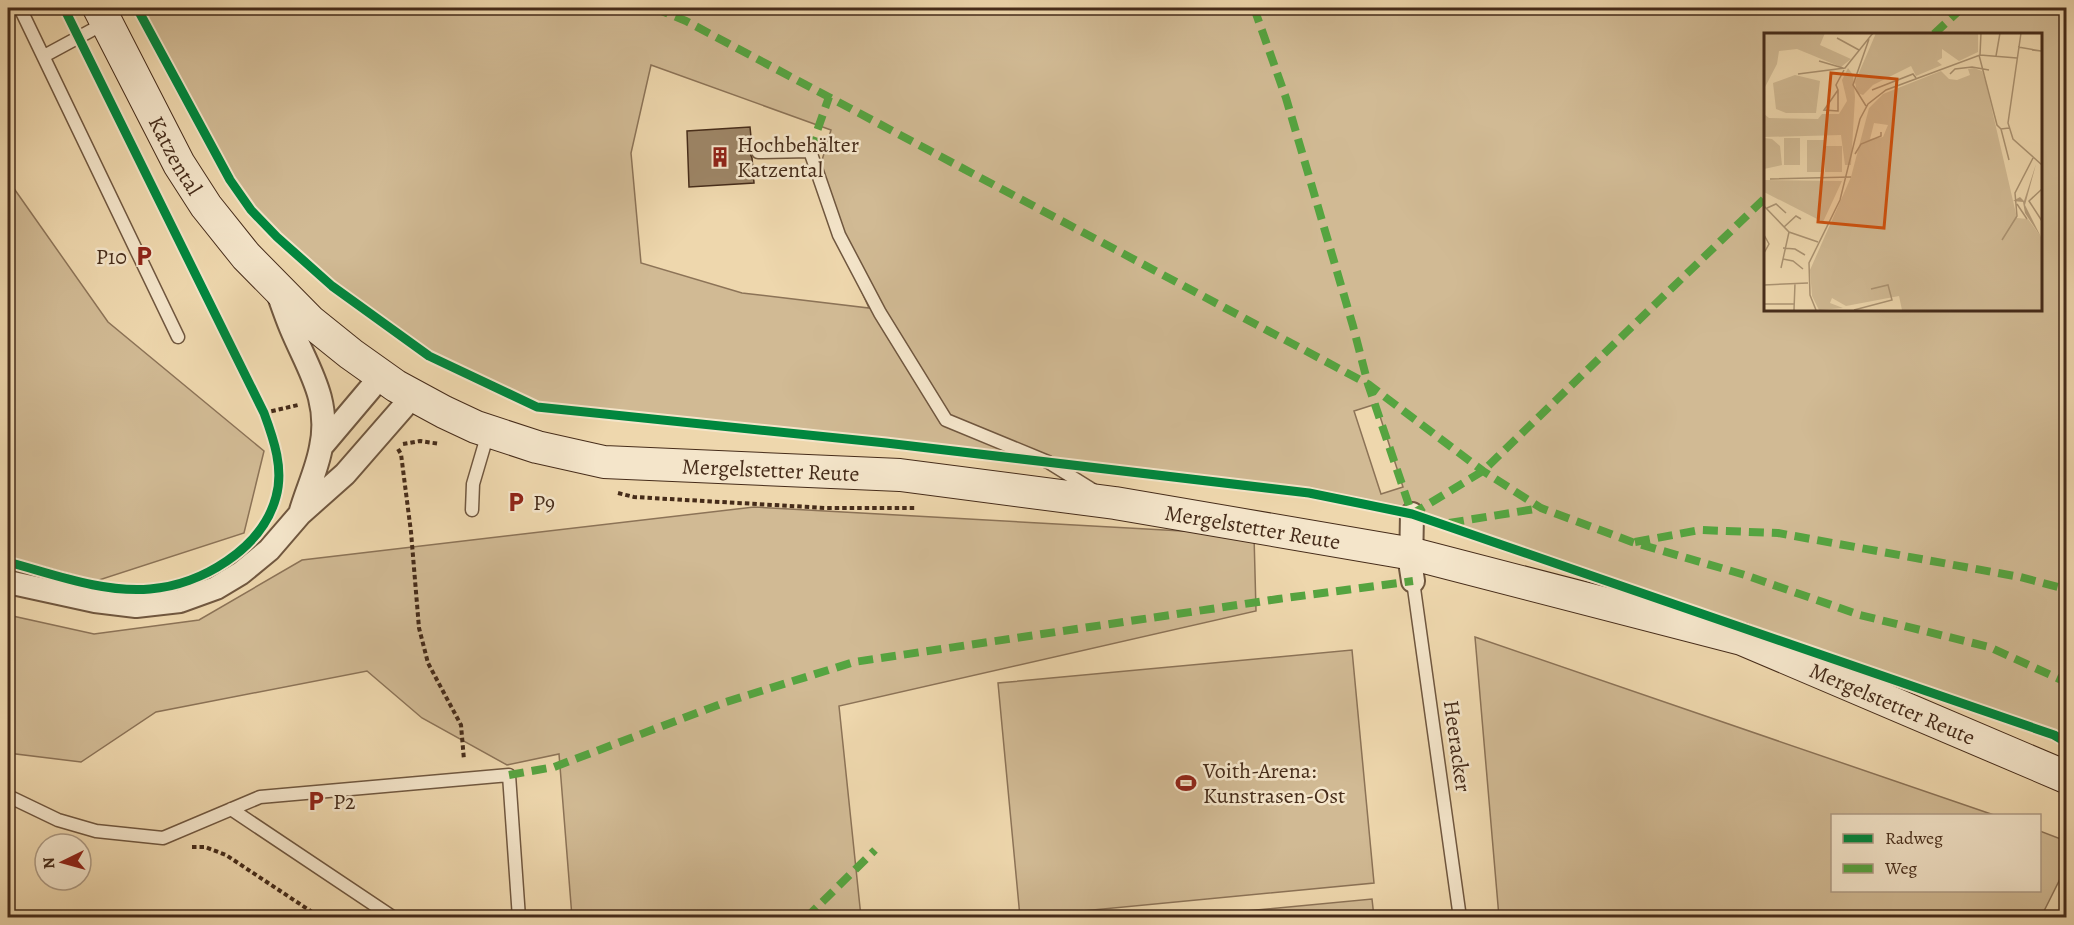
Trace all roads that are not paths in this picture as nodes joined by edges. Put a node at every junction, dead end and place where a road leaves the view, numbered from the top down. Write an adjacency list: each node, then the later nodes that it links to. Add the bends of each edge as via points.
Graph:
1 (20, 8): 3 (lane)
2 (103, 15): 3 (lane); 5 (street, Katzental, via 191,184 224,230)
3 (44, 56): 6 (lane)
4 (758, 152): 11 (lane, via 810,151 839,234 880,313 946,420 1048,462)
5 (276, 288): 7 (street, Katzental, via 325,333); 10 (street, Katzental, via 321,399)
6 (178, 337)
7 (381, 376): 8 (street, Katzental); 10 (street, Katzental)
8 (414, 396): 9 (street, Mergelstetter Reute, via 444,412); 13 (street, Katzental, via 335,485)
9 (484, 445): 11 (street, Mergelstetter Reute, via 537,447 604,462 900,475); 12 (lane, via 472,484)
10 (321, 447): 13 (street, Katzental)
11 (1115, 503): 15 (street, Mergelstetter Reute)
12 (472, 510)
13 (300, 514): 16 (street, Katzental, via 269,550 241,573 216,588 180,601 116,605)
14 (1412, 514): 15 (street)
15 (1413, 567): 17 (street, Mergelstetter Reute, via 1742,639); 22 (lane, Heeracker)
16 (8, 582)
17 (2067, 777)
18 (8, 796): 19 (lane, via 58,820 96,831 163,838)
19 (231, 809): 20 (lane); 21 (lane, via 260,797 509,775)
20 (394, 918)
21 (519, 918)
22 (1460, 918)

